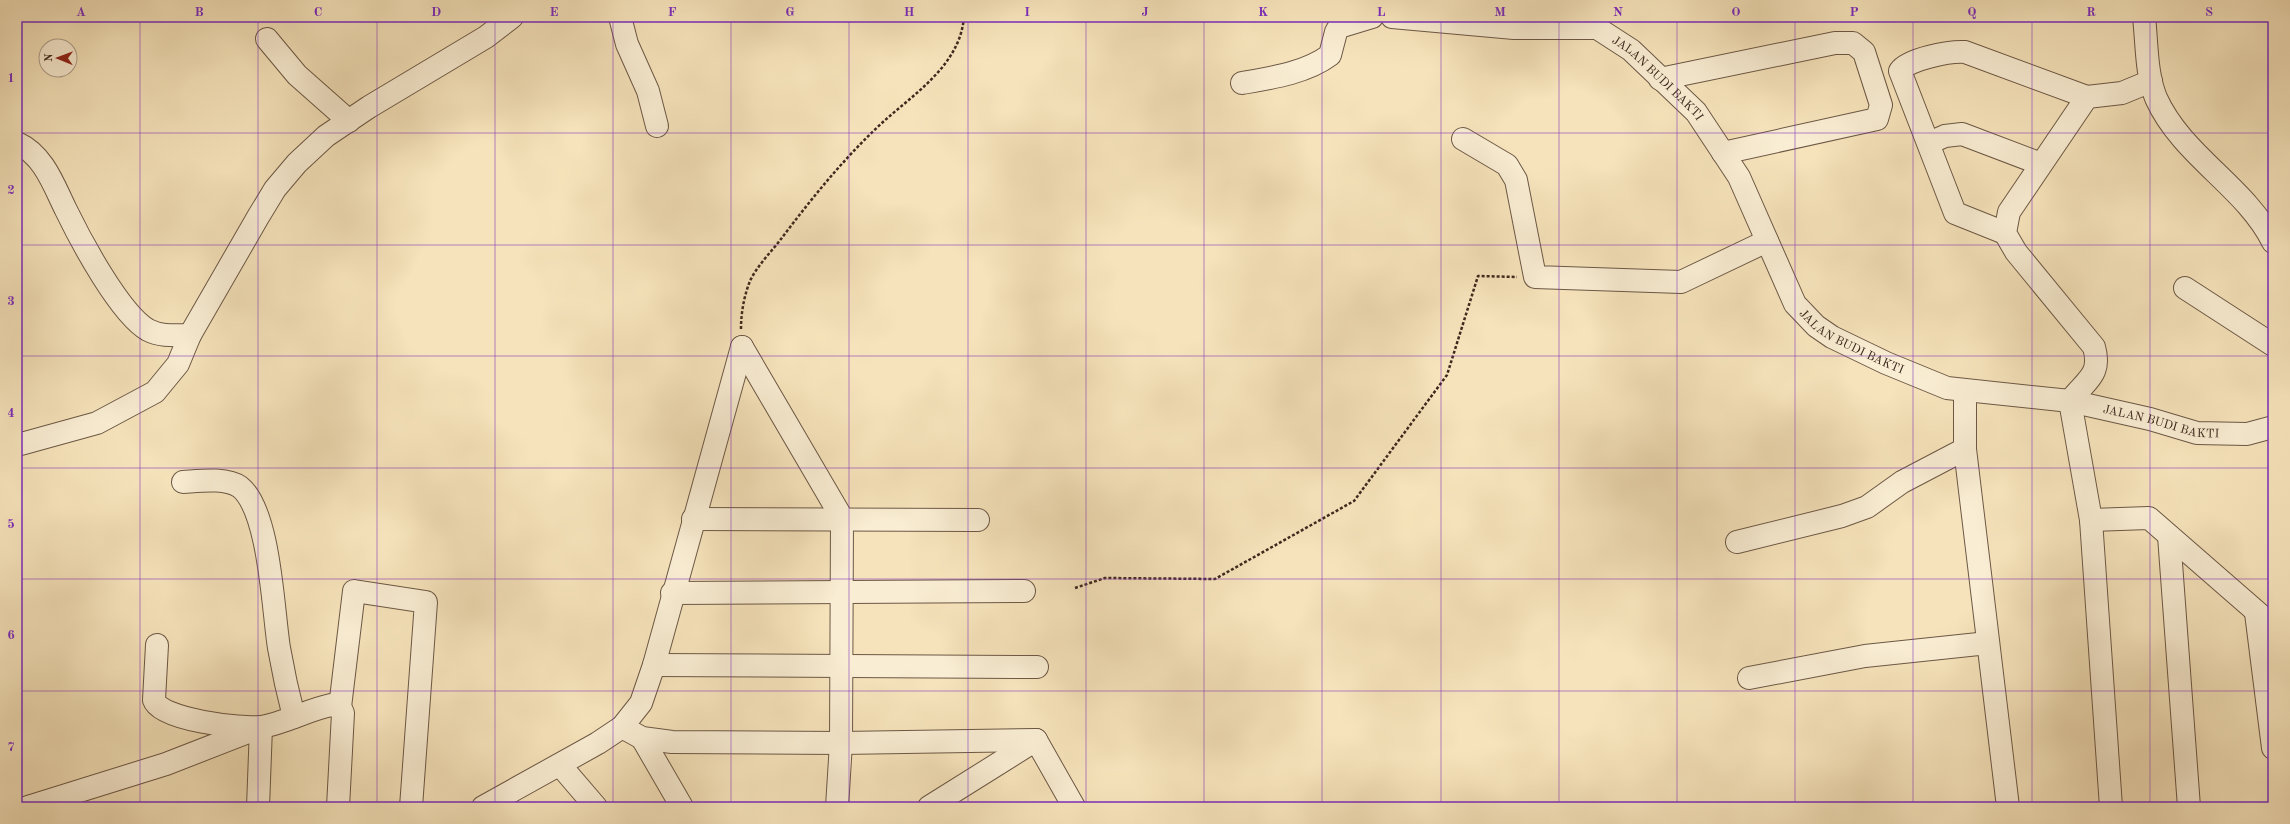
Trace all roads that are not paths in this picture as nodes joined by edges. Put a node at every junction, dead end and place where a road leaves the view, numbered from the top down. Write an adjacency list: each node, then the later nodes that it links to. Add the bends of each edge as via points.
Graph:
1 (512, 17): 13 (street, via 486,36 411,80)
2 (620, 17): 14 (street, via 627,44 648,91)
3 (1372, 17): 11 (street, via 1339,27 1330,55 1317,64)
4 (1392, 17): 7 (street, via 1514,28)
5 (1577, 17): 7 (street, JALAN BUDI BAKTI)
6 (2144, 17): 10 (street)
7 (1597, 28): 9 (street, JALAN BUDI BAKTI, via 1631,50)
8 (267, 39): 13 (street, via 297,75)
9 (1660, 79): 18 (street, JALAN BUDI BAKTI, via 1696,112); 18 (street, via 1835,43 1853,43 1864,52 1880,105 1877,119)
10 (2152, 81): 12 (street, via 2122,93); 22 (street, via 2156,98 2175,132 2250,210)
11 (1242, 83)
12 (2087, 96): 17 (street, via 1965,52 1954,51 1912,62 1904,65 1900,71); 19 (street)
13 (349, 121): 24 (street, via 326,136 297,163 275,189)
14 (657, 126)
15 (1463, 139): 21 (street, via 1512,171 1516,180 1535,277 1681,282)
16 (17, 143): 24 (street, via 32,152 41,162 69,216 128,312 148,330)
17 (1929, 143): 19 (street, via 1945,136 1962,134); 20 (street, via 1955,213)
18 (1723, 153): 21 (street, JALAN BUDI BAKTI, via 1739,177)
19 (2041, 164): 20 (street, via 2009,212)
20 (2005, 233): 27 (street, via 2016,252 2094,347 2096,371)
21 (1767, 240): 26 (street, JALAN BUDI BAKTI, via 1795,304 1816,326 1832,337 1886,363 1947,388)
22 (2273, 242)
23 (2186, 288): 25 (street)
24 (190, 336): 29 (street, via 178,364 155,392 97,423)
25 (2273, 345)
26 (1965, 391): 27 (street, JALAN BUDI BAKTI); 30 (street)
27 (2070, 401): 28 (street, JALAN BUDI BAKTI, via 2198,433 2247,434); 35 (street)
28 (2273, 427)
29 (21, 444)
30 (1965, 449): 37 (street, via 1902,482 1867,507 1842,516); 42 (street)
31 (183, 482): 49 (street, via 234,484 246,494 251,504 261,530 270,569 281,660)
32 (842, 518): 33 (street); 33 (street, via 742,347); 34 (street); 39 (street)
33 (693, 519): 40 (street)
34 (978, 520)
35 (2090, 520): 36 (street, via 2149,518); 68 (street)
36 (2169, 536): 41 (street); 69 (street)
37 (1737, 542)
38 (1024, 591): 39 (street)
39 (842, 592): 40 (street); 45 (street)
40 (672, 593): 44 (street)
41 (2265, 620): 55 (street)
42 (1988, 642): 47 (street, via 1865,656); 67 (street)
43 (157, 645): 50 (street, via 154,698 158,707 180,716 210,722 238,727)
44 (654, 665): 45 (street); 51 (street, via 640,703)
45 (842, 667): 46 (street); 54 (street)
46 (1037, 667)
47 (1749, 678)
48 (340, 707): 49 (street, via 331,705); 61 (street, via 343,713); 62 (street, via 354,591 426,602)
49 (294, 717): 50 (street)
50 (261, 727): 59 (street, via 166,764); 60 (street)
51 (622, 727): 52 (street); 56 (street)
52 (642, 738): 54 (street, via 672,742); 64 (street)
53 (1036, 740): 54 (street); 58 (street); 66 (street)
54 (841, 743): 65 (street)
55 (2273, 748)
56 (560, 765): 57 (street); 63 (street)
57 (495, 804)
58 (1069, 805)
59 (28, 807)
60 (258, 807)
61 (338, 807)
62 (411, 807)
63 (596, 807)
64 (682, 807)
65 (837, 807)
66 (929, 807)
67 (2008, 807)
68 (2111, 807)
69 (2189, 807)

